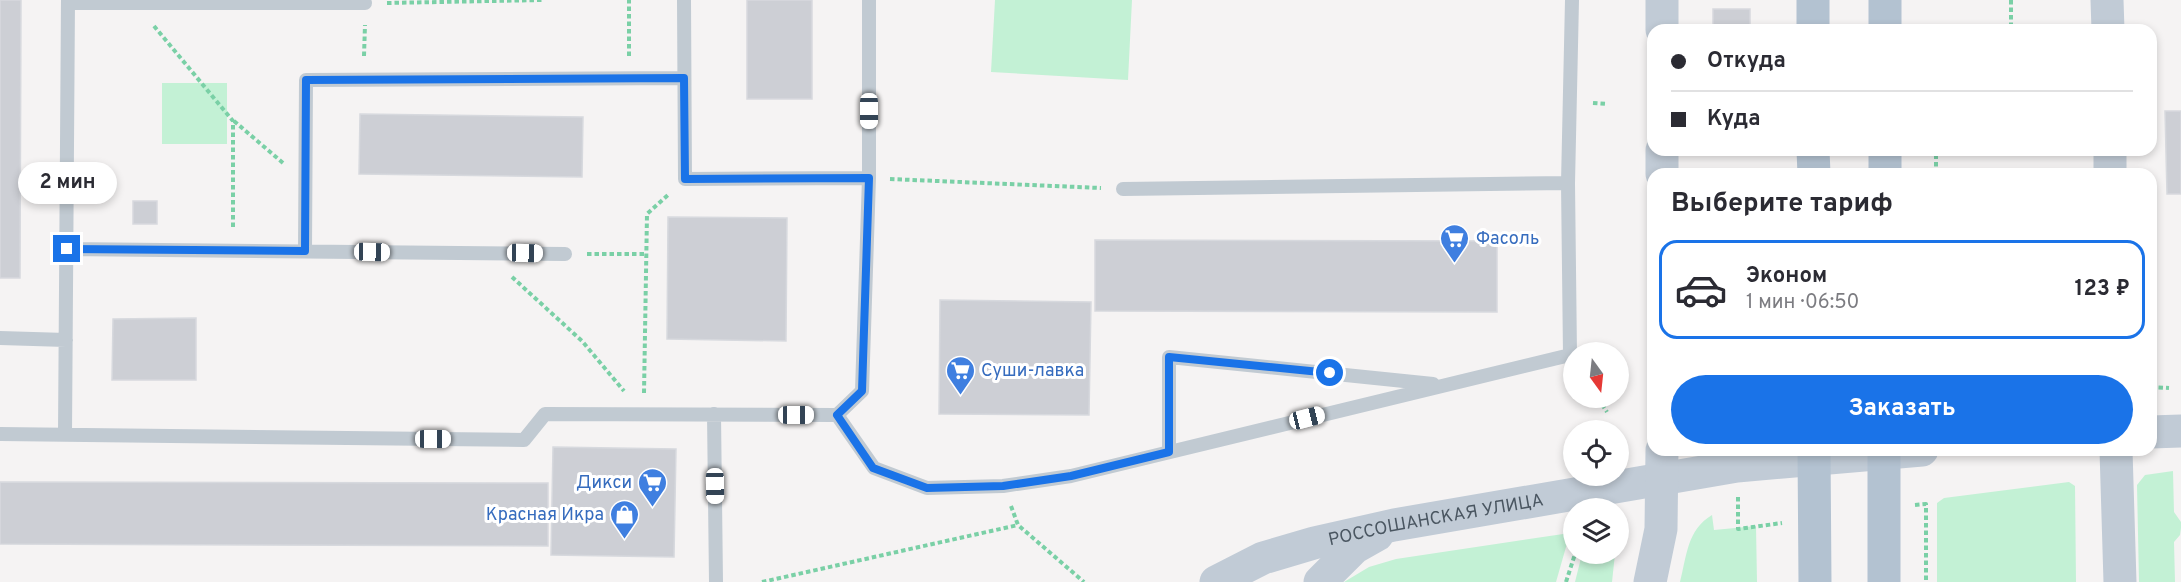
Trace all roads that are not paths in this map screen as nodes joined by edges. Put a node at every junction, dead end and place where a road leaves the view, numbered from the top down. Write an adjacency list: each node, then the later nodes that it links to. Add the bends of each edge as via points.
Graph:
1 (684, 0): 14 (lane)
2 (869, 0): 15 (lane)
3 (1572, 0): 16 (lane)
4 (1662, 0): 10 (main road)
5 (1813, 0): 11 (main road, bridge)
6 (1885, 0): 12 (main road, bridge)
7 (2107, 0): 13 (main road)
8 (68, 2): 9 (lane); 18 (lane)
9 (365, 3)
10 (1662, 24)
11 (1813, 24)
12 (1885, 24)
13 (2108, 24)
14 (684, 78): 15 (lane, via 685,179); 19 (lane, via 306,80)
15 (869, 178): 25 (lane, via 862,391)
16 (1568, 183): 17 (lane); 23 (lane, via 1570,355)
17 (1123, 189)
18 (67, 249): 19 (lane); 22 (lane)
19 (305, 251): 20 (lane)
20 (565, 254)
21 (0, 338): 22 (lane)
22 (66, 340): 29 (lane)
23 (1444, 385): 30 (lane); 30 (lane, via 1169,357)
24 (714, 414): 25 (lane); 29 (lane, via 545,414 524,440); 37 (lane)
25 (837, 415): 30 (lane, via 873,468 927,488 1003,486 1071,476)
26 (2181, 431): 27 (main road)
27 (2157, 432)
28 (0, 434): 29 (lane)
29 (65, 434)
30 (1169, 452)
31 (1814, 456): 41 (main road, bridge)
32 (1853, 456): 35 (main road, РОССОШАНСКАЯ УЛИЦА, via 1737,466)
33 (1884, 456): 42 (main road, bridge)
34 (2116, 456): 43 (main road)
35 (1662, 464): 36 (main road, РОССОШАНСКАЯ УЛИЦА); 40 (main road, via 1661,529)
36 (1394, 525): 38 (main road, РОССОШАНСКАЯ УЛИЦА, via 1263,558); 39 (main road, via 1354,548)
37 (716, 582)
38 (1216, 582)
39 (1320, 582)
40 (1650, 582)
41 (1815, 582)
42 (1884, 582)
43 (2120, 582)

